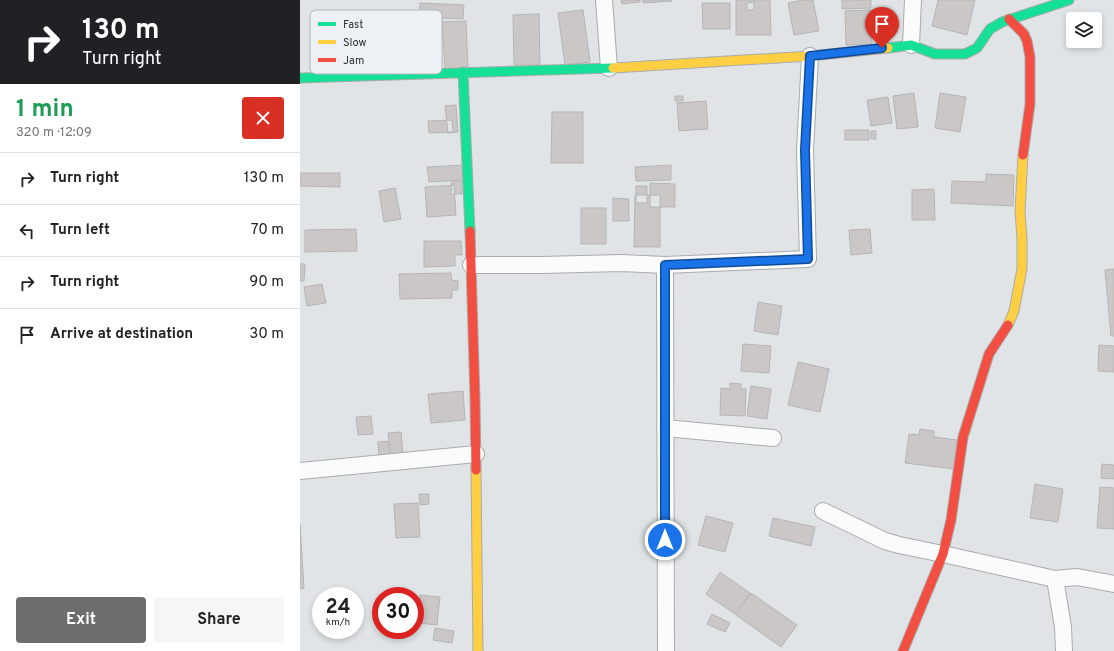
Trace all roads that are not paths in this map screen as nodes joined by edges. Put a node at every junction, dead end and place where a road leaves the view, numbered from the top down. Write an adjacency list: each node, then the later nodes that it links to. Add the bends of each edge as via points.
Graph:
1 (604, 0): 7 (street)
2 (913, 0): 5 (street)
3 (1069, 0): 4 (street)
4 (1009, 19): 5 (street, via 990,30 977,48 965,54 935,54); 19 (street, via 1024,34 1030,57 1030,104 1023,150 1020,212 1022,269 1014,311 1007,328 989,354 963,437 951,520)
5 (911, 45): 6 (street)
6 (810, 56): 7 (street); 13 (street, via 805,150 808,259)
7 (609, 68): 8 (street)
8 (462, 72): 9 (street); 12 (street)
9 (442, 73)
10 (408, 74): 11 (street)
11 (300, 78)
12 (472, 265): 13 (street); 16 (street)
13 (665, 265): 14 (street)
14 (665, 428): 15 (street); 23 (street)
15 (773, 438)
16 (476, 454): 17 (street); 22 (street)
17 (300, 471)
18 (823, 510): 19 (street, via 885,541)
19 (943, 554): 20 (street); 24 (street)
20 (1055, 579): 21 (street, via 1077,577); 25 (street)
21 (1114, 584)
22 (478, 651)
23 (666, 651)
24 (903, 651)
25 (1064, 651)

